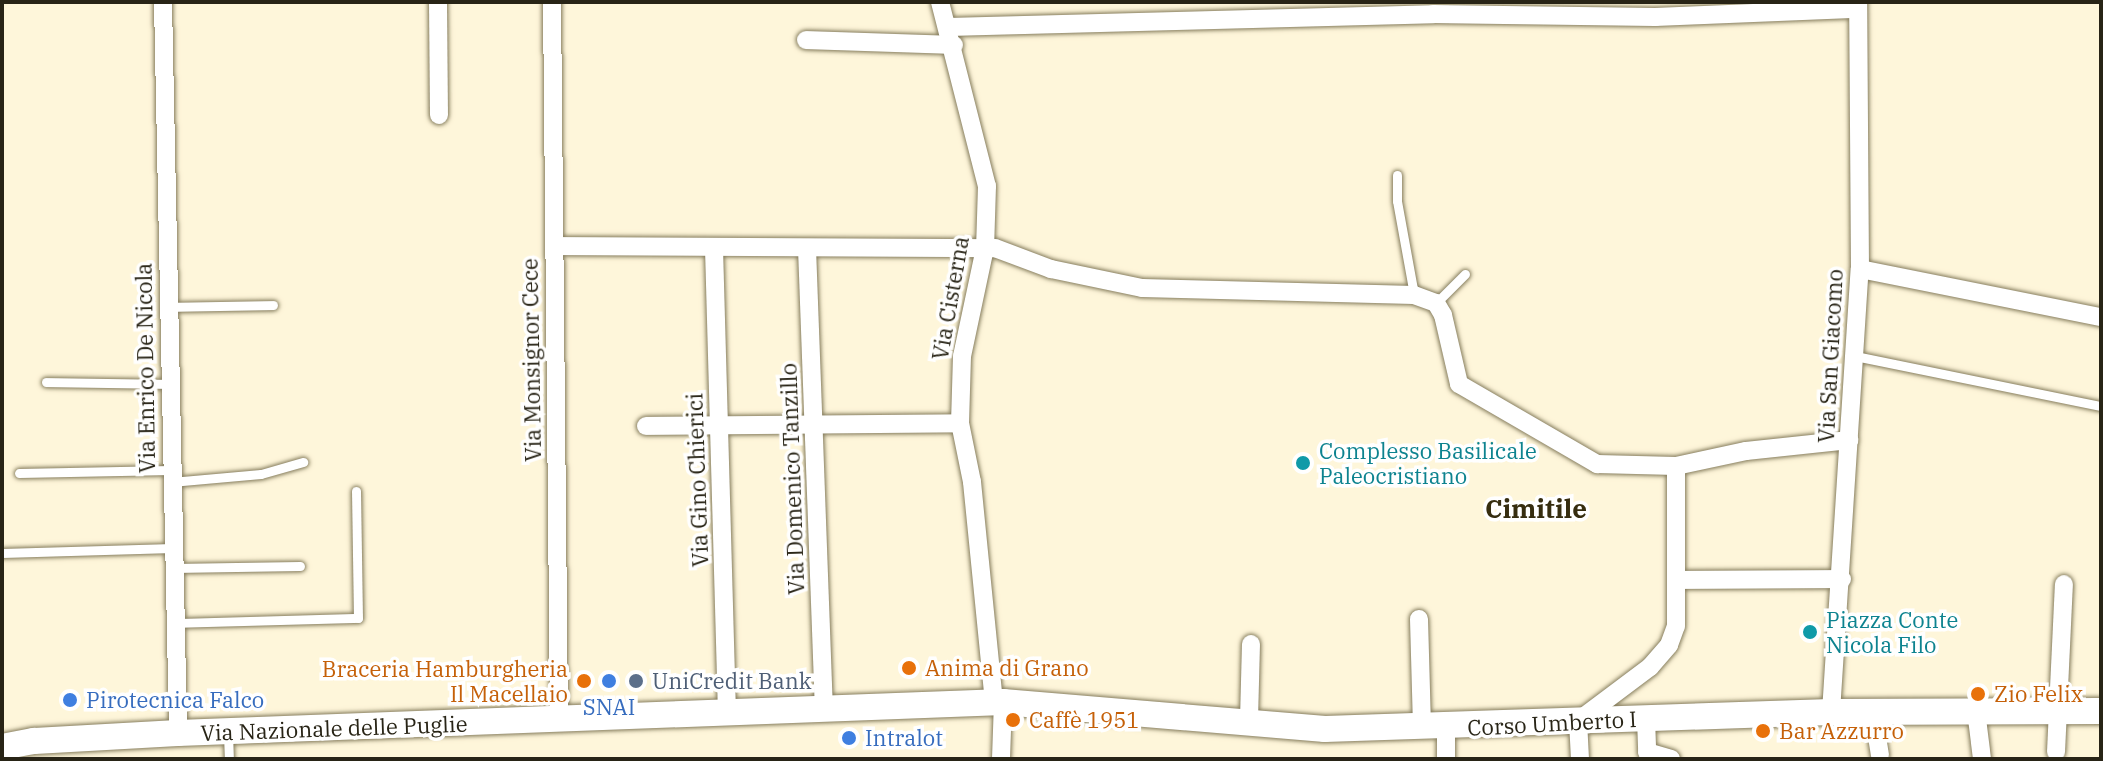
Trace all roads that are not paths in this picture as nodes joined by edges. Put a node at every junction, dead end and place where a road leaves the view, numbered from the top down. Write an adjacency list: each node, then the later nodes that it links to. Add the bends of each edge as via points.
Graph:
1 (163, 2): 20 (street, Via Enrico De Nicola)
2 (438, 2): 9 (street)
3 (552, 2): 11 (street, Via Monsignor Cece)
4 (940, 2): 6 (street, Via Cisterna)
5 (1858, 5): 6 (street, via 1655,17 1433,14); 15 (street, Via San Giacomo)
6 (948, 27): 8 (street, Via Cisterna)
7 (806, 40): 8 (street)
8 (954, 45): 14 (street, Via Cisterna, via 987,186)
9 (439, 115)
10 (1397, 175): 17 (lane)
11 (554, 246): 12 (street); 55 (street, Via Monsignor Cece)
12 (714, 248): 13 (street); 28 (street, Via Gino Chierici)
13 (807, 248): 14 (street); 26 (street, Via Domenico Tanzillo)
14 (985, 248): 17 (street, via 1093,281 1142,288); 27 (street, Via Cisterna, via 962,356)
15 (1860, 269): 21 (street); 22 (street, Via San Giacomo)
16 (1465, 274): 18 (lane)
17 (1414, 295): 18 (street)
18 (1436, 303): 32 (street, via 1459,384 1597,464)
19 (273, 305): 20 (lane)
20 (167, 307): 24 (street, Via Enrico De Nicola)
21 (2101, 317)
22 (1855, 356): 25 (lane); 30 (street, Via San Giacomo)
23 (46, 382): 24 (lane)
24 (169, 384): 34 (street, Via Enrico De Nicola)
25 (2101, 406)
26 (813, 423): 27 (street); 28 (street); 47 (street, Via Domenico Tanzillo)
27 (960, 423): 46 (street, Via Cisterna)
28 (719, 424): 29 (street); 50 (street, Via Gino Chierici)
29 (646, 426)
30 (1849, 440): 32 (street, via 1746,451); 40 (street, Via San Giacomo)
31 (303, 462): 34 (lane, via 261,474)
32 (1676, 466): 41 (street)
33 (19, 473): 34 (lane)
34 (171, 476): 36 (street, Via Enrico De Nicola)
35 (356, 491): 44 (lane, via 358,618)
36 (173, 548): 37 (lane); 39 (street, Via Enrico De Nicola)
37 (2, 553)
38 (300, 566): 39 (lane)
39 (173, 568): 44 (street, Via Enrico De Nicola)
40 (1842, 579): 41 (street); 52 (street, Via San Giacomo)
41 (1677, 580): 57 (street, via 1676,626 1669,645 1650,667)
42 (2064, 584): 48 (street)
43 (1419, 619): 58 (street)
44 (175, 623): 59 (street, Via Enrico De Nicola)
45 (1251, 644): 56 (street)
46 (999, 702): 47 (main road, Via Nazionale delle Puglie); 56 (main road, Corso Umberto I); 65 (street, Via Cisterna)
47 (824, 707): 50 (main road, Via Nazionale delle Puglie)
48 (2055, 709): 49 (main road, Corso Umberto I); 51 (main road, Corso Umberto I); 63 (street)
49 (1976, 710): 53 (main road, Corso Umberto I); 69 (street)
50 (727, 711): 55 (main road, Via Nazionale delle Puglie)
51 (2101, 711)
52 (1831, 712): 53 (main road, Corso Umberto I); 54 (main road, Corso Umberto I)
53 (1873, 712): 64 (street)
54 (1646, 718): 57 (main road, Corso Umberto I); 68 (street, via 1647,752)
55 (559, 719): 60 (main road, Via Nazionale delle Puglie)
56 (1249, 720): 58 (main road, Corso Umberto I, via 1325,729)
57 (1578, 721): 58 (main road, Corso Umberto I); 67 (street)
58 (1434, 729): 66 (street)
59 (178, 733): 60 (main road, Via Nazionale delle Puglie); 62 (main road, Via Nazionale delle Puglie)
60 (229, 746)
61 (2, 747): 62 (main road, Via Nazionale delle Puglie)
62 (35, 750)
63 (2056, 752)
64 (1880, 755)
65 (1001, 759)
66 (1446, 759)
67 (1580, 759)
68 (1671, 759)
69 (1982, 759)

